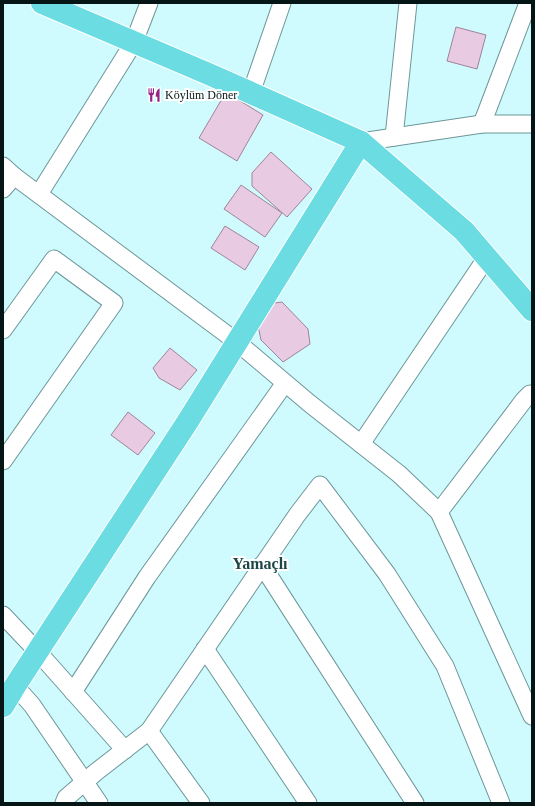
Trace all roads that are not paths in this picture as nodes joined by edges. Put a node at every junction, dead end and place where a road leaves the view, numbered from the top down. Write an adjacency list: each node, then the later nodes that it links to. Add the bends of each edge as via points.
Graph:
1 (42, 3): 6 (main road)
2 (150, 3): 6 (street)
3 (282, 3): 7 (street)
4 (408, 3): 10 (street)
5 (528, 3): 8 (street)
6 (134, 42): 7 (main road); 14 (street)
7 (251, 93): 11 (main road)
8 (482, 124): 9 (street); 10 (street)
9 (532, 124)
10 (394, 137): 11 (street)
11 (361, 142): 15 (main road, via 464,231); 18 (main road)
12 (8, 171): 13 (street); 14 (street)
13 (3, 189)
14 (39, 194): 18 (street)
15 (486, 257): 16 (main road); 21 (street)
16 (532, 310)
17 (3, 330): 22 (street, via 54,259 114,303)
18 (237, 342): 19 (street); 27 (main road)
19 (285, 383): 21 (street); 29 (street, via 147,577)
20 (532, 394): 23 (street, via 524,400)
21 (361, 444): 23 (street, via 399,474)
22 (3, 461)
23 (439, 512): 31 (street)
24 (262, 565): 26 (street); 39 (street); 40 (street, via 320,485 387,574 445,666)
25 (3, 615): 27 (street)
26 (205, 649): 32 (street); 38 (street)
27 (38, 652): 28 (main road); 29 (street)
28 (15, 686): 30 (main road); 34 (street, via 32,705)
29 (73, 692): 33 (street)
30 (3, 706)
31 (532, 716)
32 (149, 731): 33 (street); 37 (street)
33 (125, 750): 34 (street)
34 (84, 782): 35 (street); 36 (street)
35 (64, 803)
36 (99, 803)
37 (201, 803)
38 (308, 803)
39 (415, 803)
40 (500, 803)

